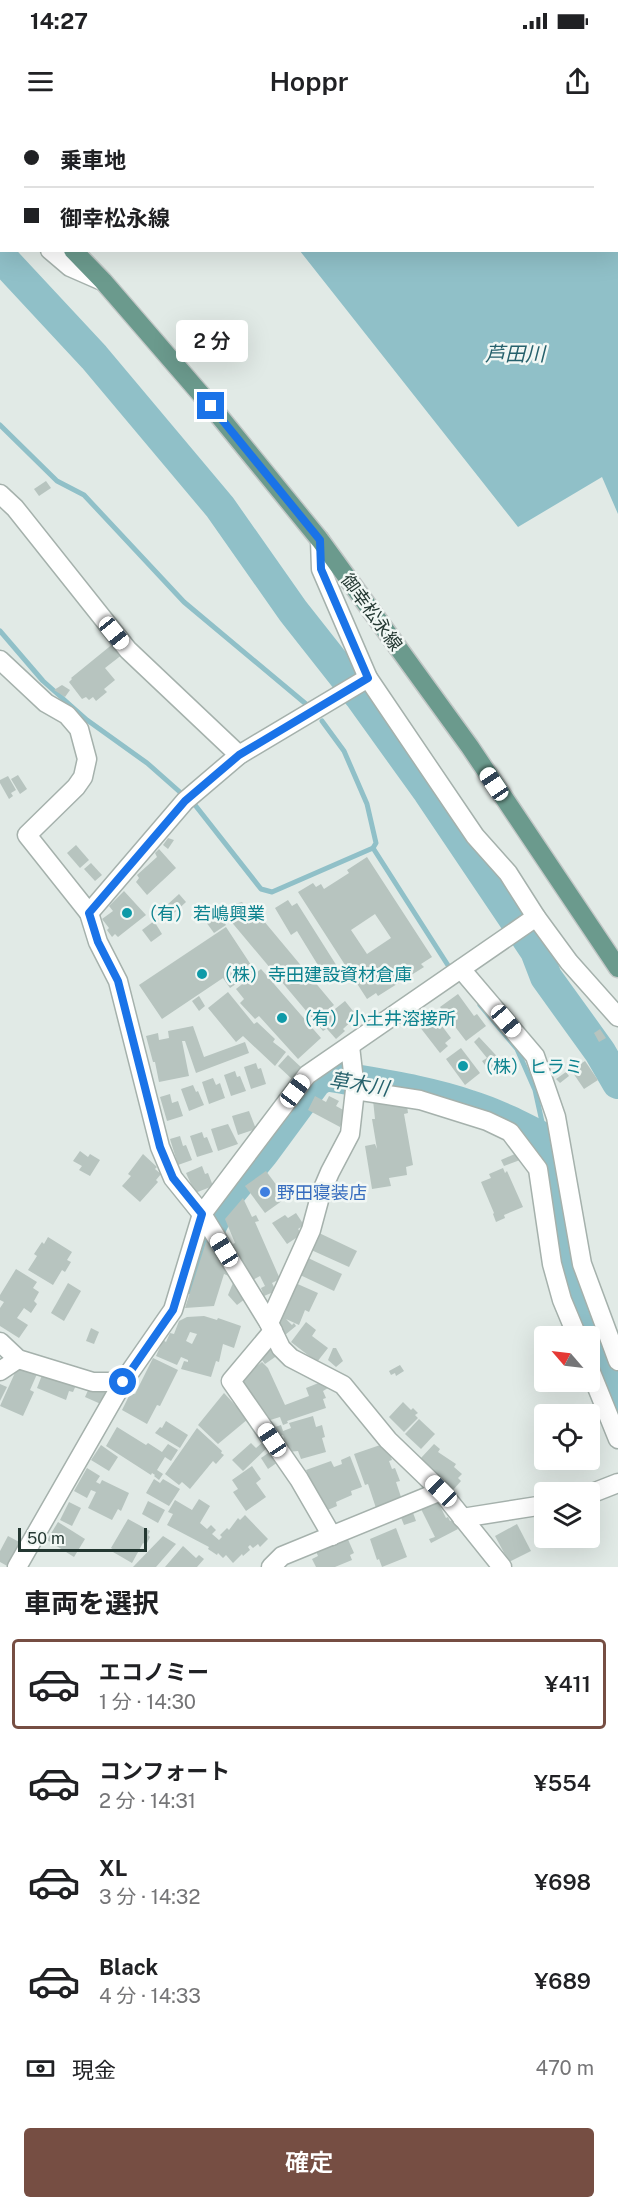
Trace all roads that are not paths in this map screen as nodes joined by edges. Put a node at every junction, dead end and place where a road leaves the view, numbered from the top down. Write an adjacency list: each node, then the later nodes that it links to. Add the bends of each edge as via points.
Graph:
1 (52, 252): 3 (street, via 70,267)
2 (75, 252): 3 (main road, 御幸松永線)
3 (103, 281): 5 (main road, 御幸松永線)
4 (0, 494): 8 (street, via 128,650)
5 (320, 540): 7 (street, via 321,569); 11 (main road, 御幸松永線, via 470,747)
6 (0, 660): 9 (street, via 46,703 67,715 78,729 87,759 84,777 27,835)
7 (364, 680): 8 (street); 10 (street, via 475,836 508,873)
8 (239, 755): 9 (street, via 185,801)
9 (89, 913): 16 (street, via 98,942 118,981 160,1147 173,1178)
10 (525, 925): 12 (street); 13 (street, via 568,962)
11 (618, 968)
12 (456, 973): 14 (street); 21 (street, via 535,1056 556,1117 582,1264)
13 (618, 1017)
14 (350, 1046): 15 (street); 16 (street, via 307,1075)
15 (355, 1082): 17 (street, via 487,1121 510,1132 538,1169 552,1264); 18 (street, via 350,1134 325,1182 311,1230)
16 (207, 1223): 18 (street); 23 (street, via 173,1310)
17 (572, 1326)
18 (271, 1327): 28 (street, via 291,1358 344,1385 388,1440); 31 (street, via 231,1382 299,1479)
19 (0, 1342): 20 (street)
20 (18, 1359): 22 (street); 23 (street, via 93,1382)
21 (618, 1361)
22 (0, 1371)
23 (123, 1382): 32 (street)
24 (599, 1392): 25 (street)
25 (618, 1439)
26 (618, 1483): 27 (street)
27 (600, 1490)
28 (441, 1491): 30 (street); 31 (street)
29 (534, 1507): 30 (street)
30 (462, 1518): 34 (street)
31 (332, 1536): 33 (street, via 282,1556)
32 (17, 1567)
33 (271, 1567)
34 (501, 1567)

